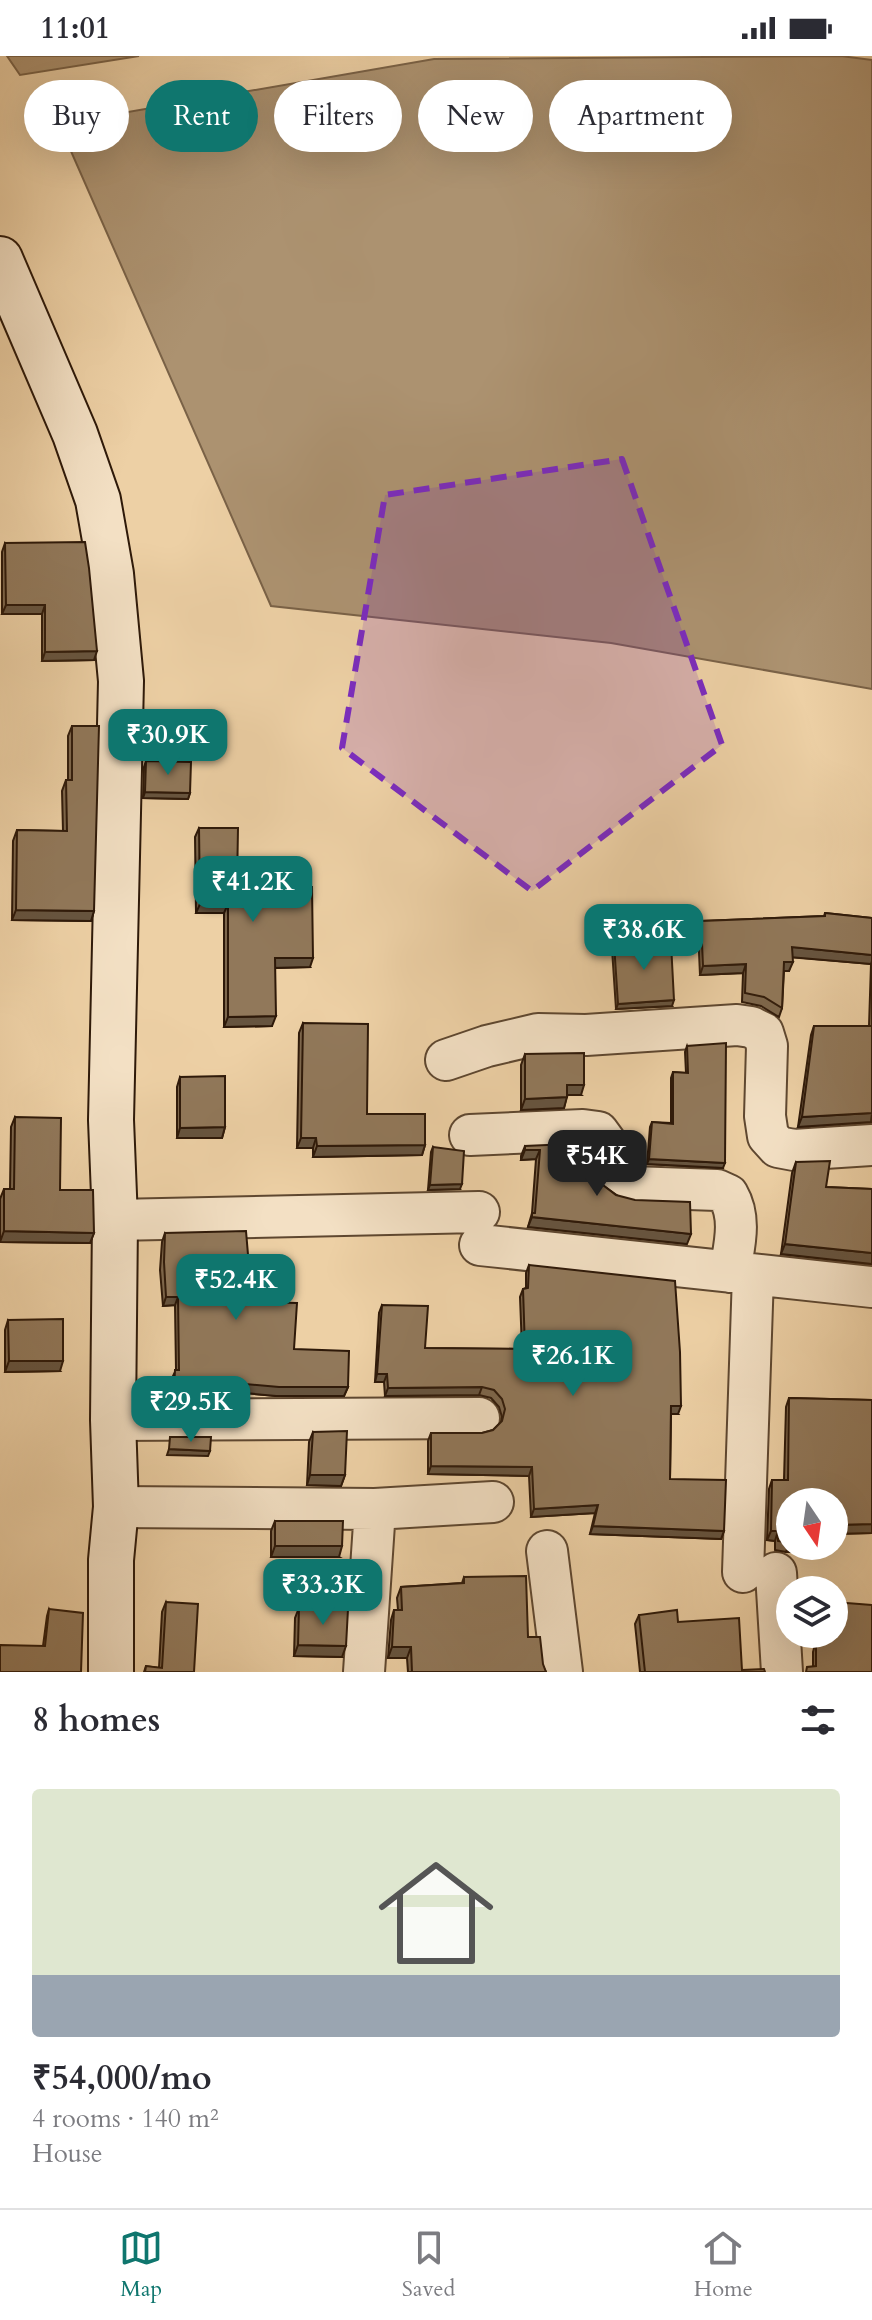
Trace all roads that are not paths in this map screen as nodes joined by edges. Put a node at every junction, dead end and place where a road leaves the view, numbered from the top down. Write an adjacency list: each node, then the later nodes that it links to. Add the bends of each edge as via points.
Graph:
1 (0, 259): 2 (main road)
2 (16, 335): 6 (main road, via 75,434 98,500 111,574 121,681 111,1120)
3 (446, 1060): 5 (street, via 538,1034 751,1027 763,1033 767,1046 765,1116 768,1136 778,1147)
4 (470, 1135): 7 (street, via 598,1132 619,1183 728,1195 735,1207)
5 (872, 1145)
6 (115, 1220): 7 (street, via 480,1228); 10 (main road)
7 (742, 1274): 8 (street); 18 (street, via 759,1572)
8 (872, 1287)
9 (479, 1418): 10 (street)
10 (113, 1420): 12 (main road)
11 (493, 1502): 13 (street)
12 (116, 1507): 13 (street); 15 (main road)
13 (375, 1509): 16 (street)
14 (547, 1551): 17 (street)
15 (111, 1672)
16 (364, 1672)
17 (562, 1672)
18 (782, 1672)

